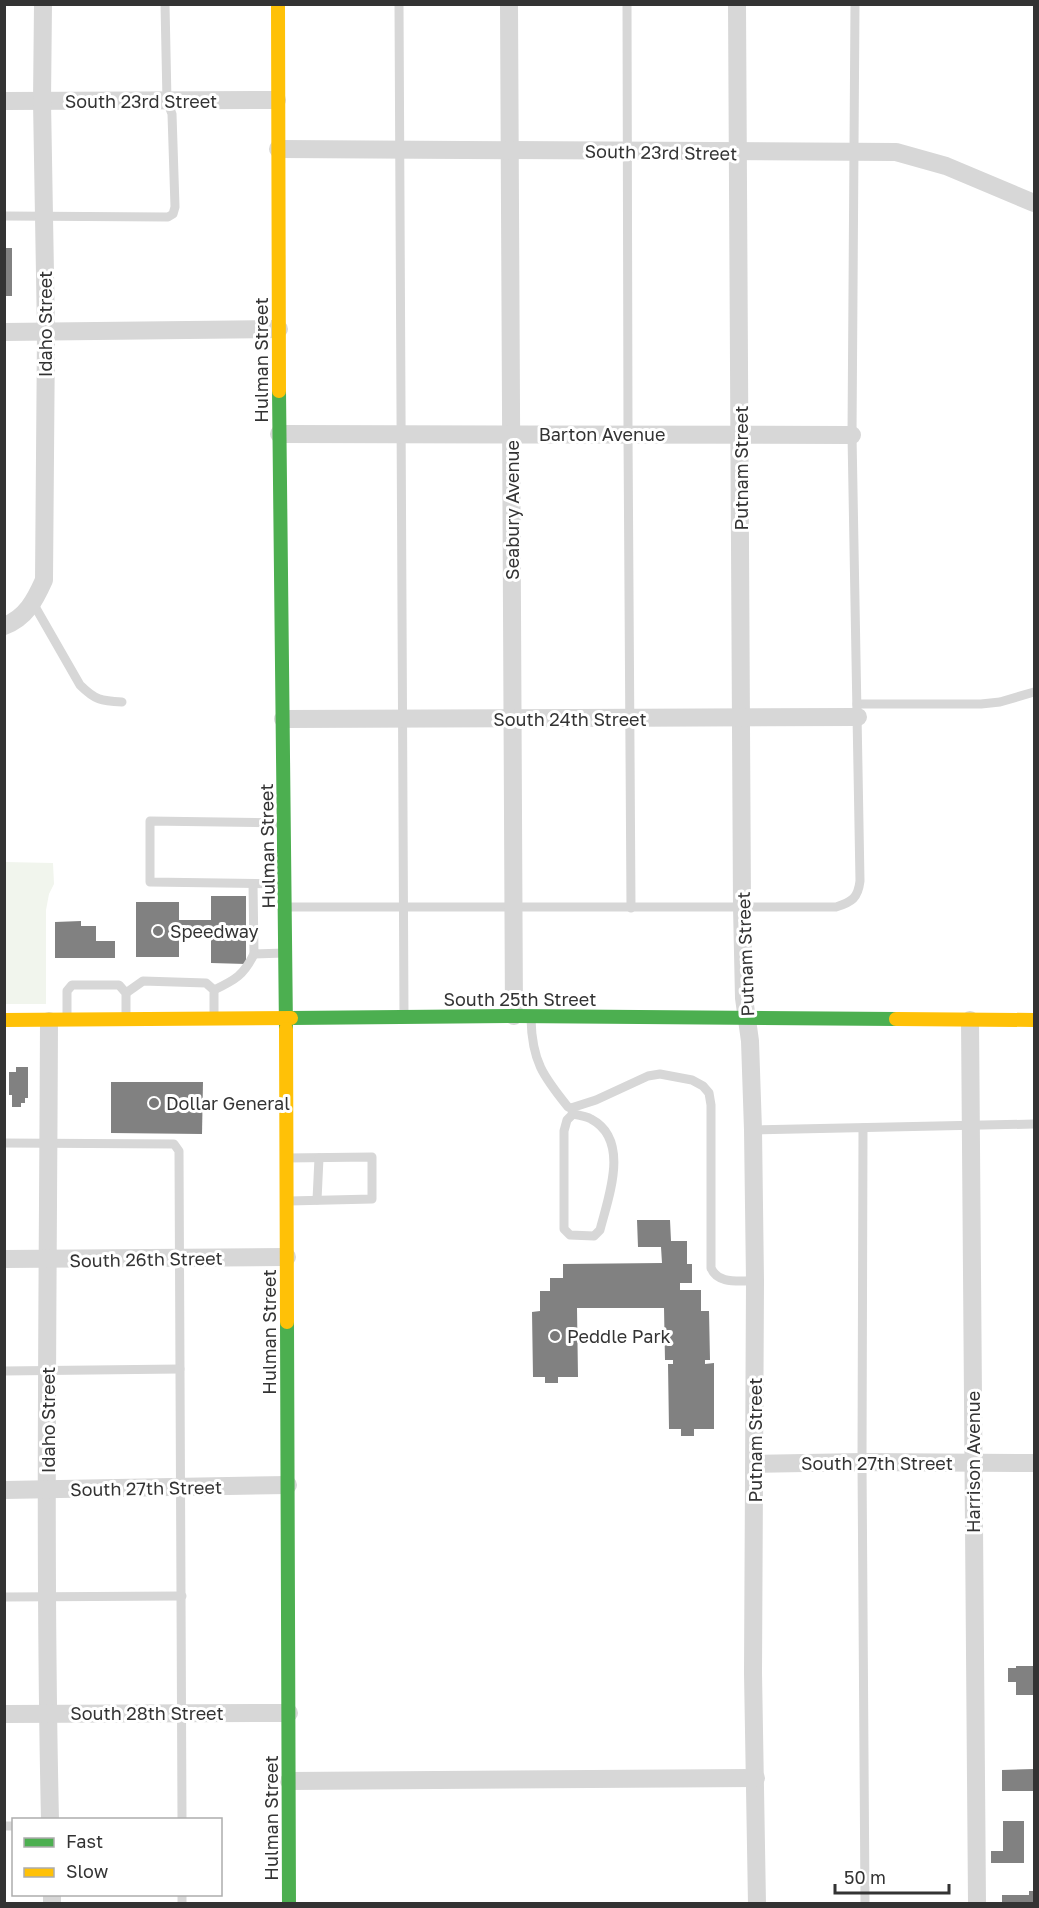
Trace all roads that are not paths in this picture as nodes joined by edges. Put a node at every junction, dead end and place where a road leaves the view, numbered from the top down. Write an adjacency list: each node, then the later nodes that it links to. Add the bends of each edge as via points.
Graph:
1 (43, 4): 12 (street, Idaho Street)
2 (165, 4): 9 (lane)
3 (278, 4): 10 (street, Hulman Street)
4 (399, 4): 14 (lane)
5 (509, 4): 15 (street, Seabury Avenue)
6 (627, 4): 17 (lane)
7 (737, 4): 18 (street, Putnam Street)
8 (855, 4): 16 (lane)
9 (167, 100): 10 (street, South 23rd Street); 12 (street, South 23rd Street); 21 (lane, via 172,114 173,214)
10 (277, 100): 13 (street, Hulman Street)
11 (4, 101): 12 (street, South 23rd Street)
12 (42, 101): 21 (street, Idaho Street)
13 (278, 149): 14 (street, South 23rd Street); 22 (street, Hulman Street)
14 (400, 150): 15 (street, South 23rd Street); 27 (lane)
15 (509, 150): 17 (street, South 23rd Street); 25 (street, Seabury Avenue)
16 (853, 151): 18 (street, South 23rd Street); 19 (street, South 23rd Street, via 896,152 925,159); 30 (lane)
17 (629, 152): 18 (street, South 23rd Street); 28 (lane)
18 (738, 153): 29 (street, Putnam Street)
19 (1035, 203)
20 (4, 216): 21 (lane)
21 (44, 216): 24 (street, Idaho Street)
22 (279, 329): 24 (street); 26 (street, Hulman Street)
23 (4, 332): 24 (street)
24 (46, 332): 31 (street, Idaho Street, via 44,580)
25 (511, 433): 27 (street, Barton Avenue); 28 (street, Barton Avenue); 40 (street, Seabury Avenue)
26 (279, 434): 27 (street, Barton Avenue); 37 (street, Hulman Street)
27 (402, 434): 38 (lane)
28 (628, 434): 29 (street, Barton Avenue); 39 (lane)
29 (741, 435): 30 (street, Barton Avenue); 36 (street, Putnam Street)
30 (852, 435): 35 (lane)
31 (33, 603): 32 (street, Idaho Street, via 17,622); 34 (lane, via 80,685 101,700)
32 (4, 626)
33 (1035, 692): 35 (lane, via 1000,702)
34 (122, 702)
35 (858, 711): 36 (street, South 24th Street); 47 (lane, via 858,895 836,907)
36 (741, 718): 39 (street, South 24th Street); 47 (street, Putnam Street)
37 (283, 719): 38 (street, South 24th Street); 41 (street, Hulman Street)
38 (403, 719): 40 (street, South 24th Street); 44 (lane)
39 (630, 719): 40 (street, South 24th Street); 48 (lane)
40 (513, 720): 46 (street, Seabury Avenue)
41 (285, 823): 42 (lane, via 150,821 150,882); 43 (street, Hulman Street)
42 (253, 884): 43 (lane); 50 (lane)
43 (285, 884): 45 (street, Hulman Street)
44 (403, 906): 45 (lane); 46 (lane); 55 (lane)
45 (285, 907): 49 (street, Hulman Street)
46 (513, 907): 48 (lane); 53 (street, Seabury Avenue)
47 (742, 907): 48 (lane); 57 (street, Putnam Street)
48 (631, 908)
49 (285, 953): 50 (lane); 54 (street, Hulman Street)
50 (254, 954): 51 (lane, via 235,980)
51 (214, 990): 52 (lane, via 206,983 143,981); 56 (lane)
52 (126, 993): 58 (lane); 60 (lane, via 119,985 72,985 67,991)
53 (522, 1016): 55 (street, South 25th Street); 57 (street, South 25th Street); 64 (lane, via 545,1079)
54 (286, 1017): 55 (street, South 25th Street); 56 (street, South 25th Street); 71 (street, Hulman Street)
55 (404, 1017)
56 (214, 1018): 58 (street, South 25th Street)
57 (745, 1018): 61 (street, South 25th Street); 68 (street, Putnam Street, via 750,1041)
58 (126, 1019): 60 (street, South 25th Street)
59 (4, 1020): 63 (street, South 25th Street)
60 (67, 1020): 63 (street, South 25th Street)
61 (970, 1020): 62 (street, South 25th Street); 66 (street, Harrison Avenue)
62 (1035, 1020)
63 (49, 1021): 70 (street, Idaho Street)
64 (572, 1111): 64 (lane, via 598,1125 612,1145 615,1160 600,1230 594,1236 570,1235 564,1229 564,1131); 79 (lane, via 648,1076 660,1074 703,1086 711,1105 711,1268 721,1280)
65 (1035, 1124): 66 (lane)
66 (971, 1125): 67 (lane); 84 (street, Harrison Avenue)
67 (863, 1128): 68 (lane); 83 (lane)
68 (753, 1130): 79 (street, Putnam Street)
69 (4, 1143): 70 (lane)
70 (48, 1143): 76 (lane, via 174,1144 179,1151); 78 (street, Idaho Street)
71 (286, 1158): 72 (lane); 74 (street, Hulman Street)
72 (319, 1158): 73 (lane); 73 (lane, via 372,1157 372,1199)
73 (317, 1200): 74 (lane)
74 (286, 1201): 75 (street, Hulman Street)
75 (287, 1257): 76 (street, South 26th Street); 87 (street, Hulman Street)
76 (178, 1258): 78 (street, South 26th Street); 80 (lane)
77 (4, 1259): 78 (street, South 26th Street)
78 (48, 1260): 82 (street, Idaho Street)
79 (755, 1281): 86 (street, Putnam Street)
80 (180, 1369): 82 (lane); 88 (lane)
81 (4, 1371): 82 (lane)
82 (48, 1371): 90 (street, Idaho Street)
83 (862, 1462): 84 (street, South 27th Street); 86 (street, South 27th Street); 104 (lane)
84 (973, 1463): 85 (street, South 27th Street); 105 (street, Harrison Avenue)
85 (1035, 1463)
86 (755, 1464): 98 (street, Putnam Street)
87 (288, 1485): 88 (street, South 27th Street); 95 (street, Hulman Street)
88 (182, 1487): 90 (street, South 27th Street); 91 (lane)
89 (4, 1490): 90 (street, South 27th Street)
90 (47, 1490): 93 (street, Idaho Street)
91 (182, 1596): 93 (lane); 94 (lane)
92 (4, 1597): 93 (lane)
93 (47, 1597): 97 (street, Idaho Street)
94 (182, 1713): 95 (street, South 28th Street); 97 (street, South 28th Street); 101 (lane)
95 (288, 1713): 99 (street, Hulman Street)
96 (4, 1714): 97 (street, South 28th Street)
97 (48, 1714): 100 (street, Idaho Street)
98 (756, 1778): 99 (street); 103 (street, Putnam Street)
99 (289, 1781): 102 (street, Hulman Street)
100 (50, 1818)
101 (182, 1818)
102 (289, 1904)
103 (757, 1904)
104 (865, 1904)
105 (977, 1904)

